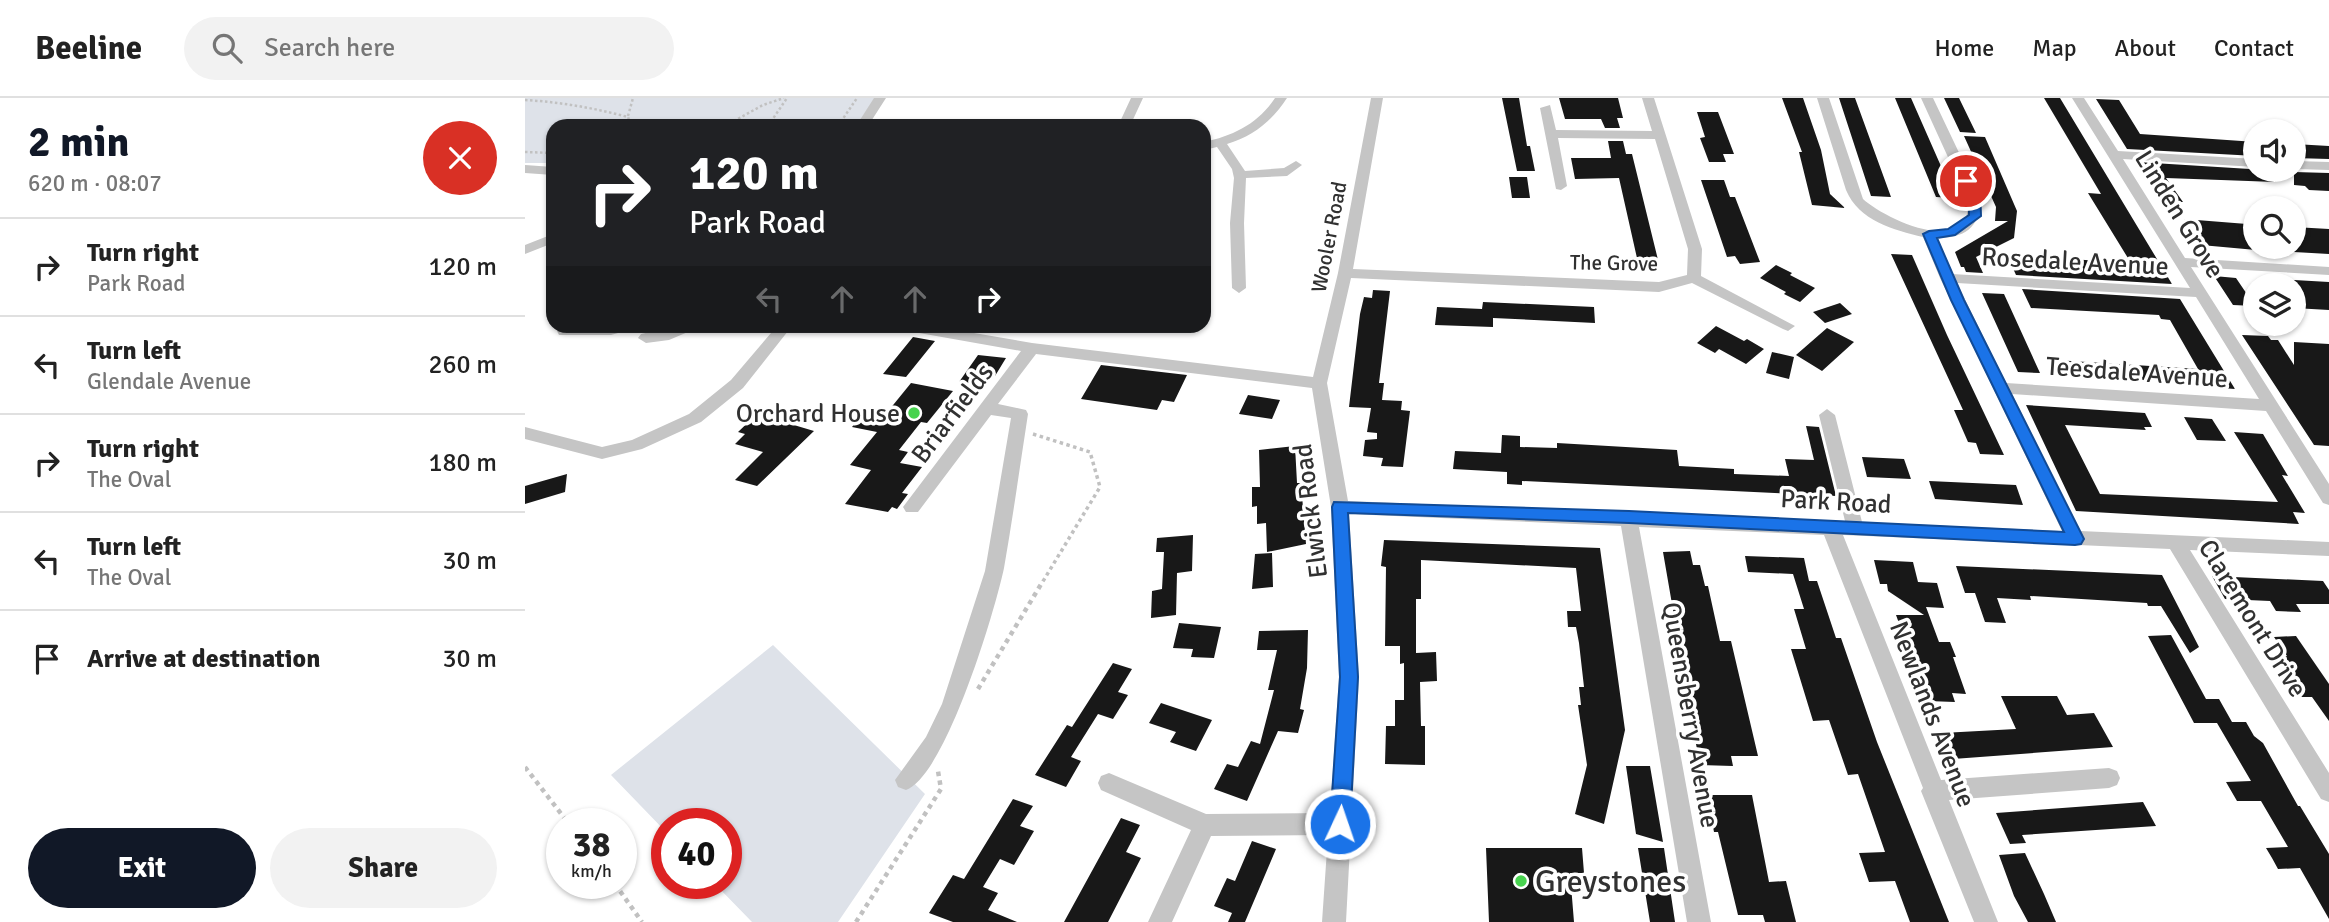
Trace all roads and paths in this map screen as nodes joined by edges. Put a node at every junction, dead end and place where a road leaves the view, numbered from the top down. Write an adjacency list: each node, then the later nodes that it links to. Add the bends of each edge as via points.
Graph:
1 (633, 98): 14 (path)
2 (785, 98): 15 (path); 16 (path)
3 (857, 98): 17 (path)
4 (880, 98): 18 (street)
5 (1137, 98): 19 (street)
6 (1281, 98): 22 (street, via 1263,122)
7 (1377, 98): 40 (street, Wooler Road)
8 (1648, 98): 21 (street, The Grove)
9 (1823, 98): 35 (street, via 1859,202 1884,222)
10 (1927, 98): 35 (street, via 1976,209 1975,216 1961,228)
11 (2078, 98): 26 (street, Linden Grove)
12 (525, 100): 14 (path, via 570,103)
13 (1546, 108): 20 (street)
14 (628, 117)
15 (737, 119)
16 (772, 119)
17 (843, 119)
18 (866, 119)
19 (1127, 119)
20 (1552, 134): 21 (street); 34 (street)
21 (1659, 135): 41 (street, The Grove, via 1695,248)
22 (1220, 143): 23 (street); 33 (street)
23 (1211, 145)
24 (525, 152): 25 (path)
25 (546, 153)
26 (2114, 155): 27 (street); 38 (street, Linden Grove)
27 (2243, 162)
28 (1296, 165): 33 (street, via 1287,172)
29 (2306, 165): 30 (street)
30 (2329, 166)
31 (525, 169): 32 (street)
32 (546, 170)
33 (1239, 175): 43 (street)
34 (1561, 186)
35 (1929, 234): 42 (street)
36 (546, 241): 37 (street)
37 (525, 250)
38 (2182, 262): 39 (street); 44 (street, Linden Grove)
39 (2329, 271)
40 (1345, 274): 41 (street, The Grove, via 1659,287); 51 (street, Wooler Road)
41 (1694, 278): 45 (street)
42 (1947, 278): 44 (street, Rosedale Avenue); 52 (street)
43 (1238, 288)
44 (2201, 293): 53 (street, Linden Grove)
45 (1788, 326)
46 (674, 333): 49 (street)
47 (779, 333): 57 (street, via 737,384 695,418 636,445 602,453)
48 (948, 333): 50 (street)
49 (646, 338)
50 (1033, 348): 51 (street); 54 (street, Briarfields)
51 (1319, 383): 60 (street, Elwick Road)
52 (2000, 388): 53 (street, Teesdale Avenue); 64 (street)
53 (2272, 406): 58 (street, Linden Grove)
54 (986, 408): 56 (street, via 1020,414); 59 (street, Briarfields)
55 (1827, 415): 63 (street)
56 (1017, 429): 67 (path, via 1090,452 1100,487); 68 (street, via 994,571 952,705)
57 (525, 433)
58 (2329, 498)
59 (912, 507)
60 (1340, 507): 61 (street, Park Road); 76 (street, Elwick Road, via 1349,677)
61 (1629, 517): 62 (street, Park Road); 83 (street, Queensberry Avenue)
62 (1830, 526): 63 (street, Park Road); 73 (street, Newlands Avenue)
63 (1855, 528): 64 (street, Park Road)
64 (2075, 539): 65 (street, Park Road)
65 (2176, 543): 66 (street, Park Road); 74 (street, Claremont Drive)
66 (2329, 549)
67 (975, 694)
68 (933, 744): 71 (street); 80 (path, via 941,789)
69 (525, 767): 75 (path)
70 (2109, 778): 73 (street)
71 (906, 780)
72 (1109, 783): 77 (street)
73 (1932, 791): 84 (street, Newlands Avenue)
74 (2329, 792)
75 (557, 808)
76 (1340, 824): 77 (street); 82 (street, Elwick Road)
77 (1205, 825): 81 (street)
78 (626, 899): 79 (path)
79 (642, 922)
80 (856, 922)
81 (1160, 922)
82 (1334, 922)
83 (1699, 922)
84 (1986, 922)

